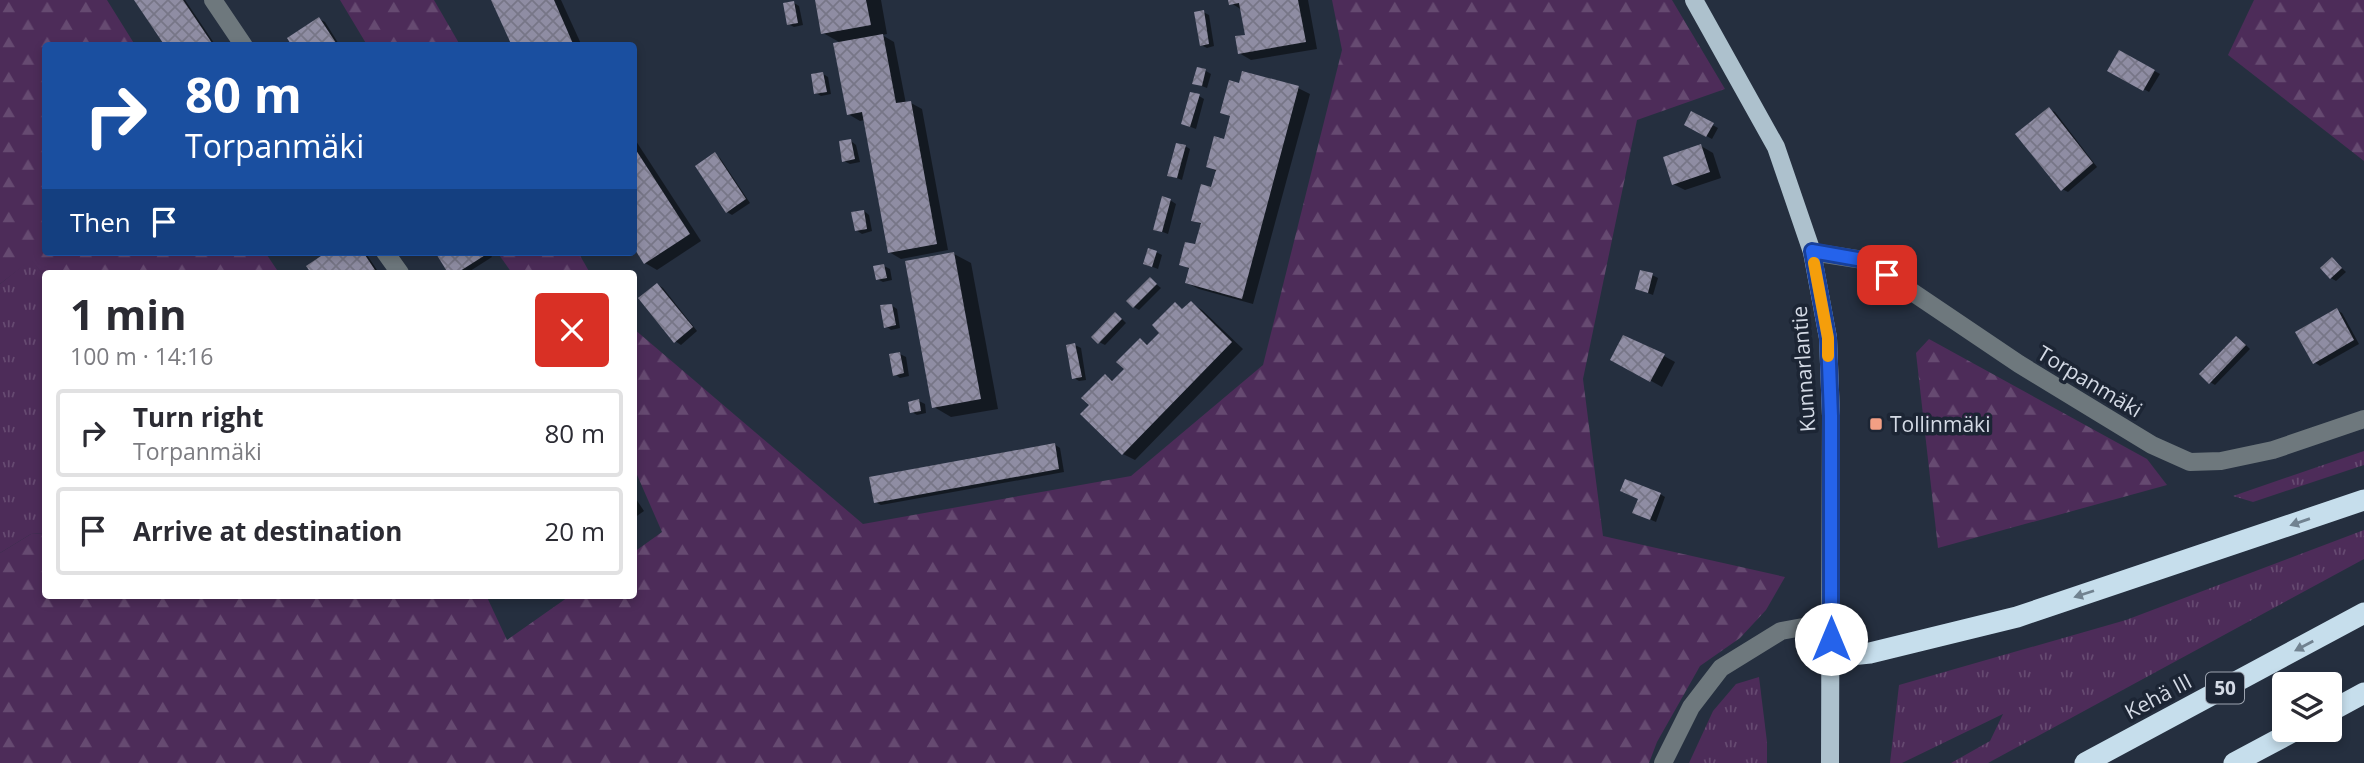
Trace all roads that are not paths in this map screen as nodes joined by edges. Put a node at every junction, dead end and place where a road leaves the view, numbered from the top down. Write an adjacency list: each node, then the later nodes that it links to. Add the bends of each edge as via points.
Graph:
1 (213, 0): 3 (street)
2 (1694, 0): 4 (main road, Kunnarlantie, via 1776,147)
3 (241, 42)
4 (1812, 251): 5 (street, Torpanmäki, via 1863,260 2019,364 2152,445 2190,462 2273,450); 8 (main road, Kunnarlantie, via 1828,338)
5 (2364, 419)
6 (2364, 500): 9 (highway, one-way to 9, via 2017,617 1870,653)
7 (2364, 613): 15 (highway, Kehä III / 50, one-way to 15)
8 (1830, 622): 9 (main road, Kunnarlantie); 13 (street, via 1781,631 1721,668 1691,707)
9 (1831, 657): 14 (main road, Kunnarlantie)
10 (2364, 693): 11 (highway)
11 (2342, 705)
12 (2273, 742): 16 (highway)
13 (1663, 763)
14 (1830, 763)
15 (2085, 763)
16 (2234, 763)

